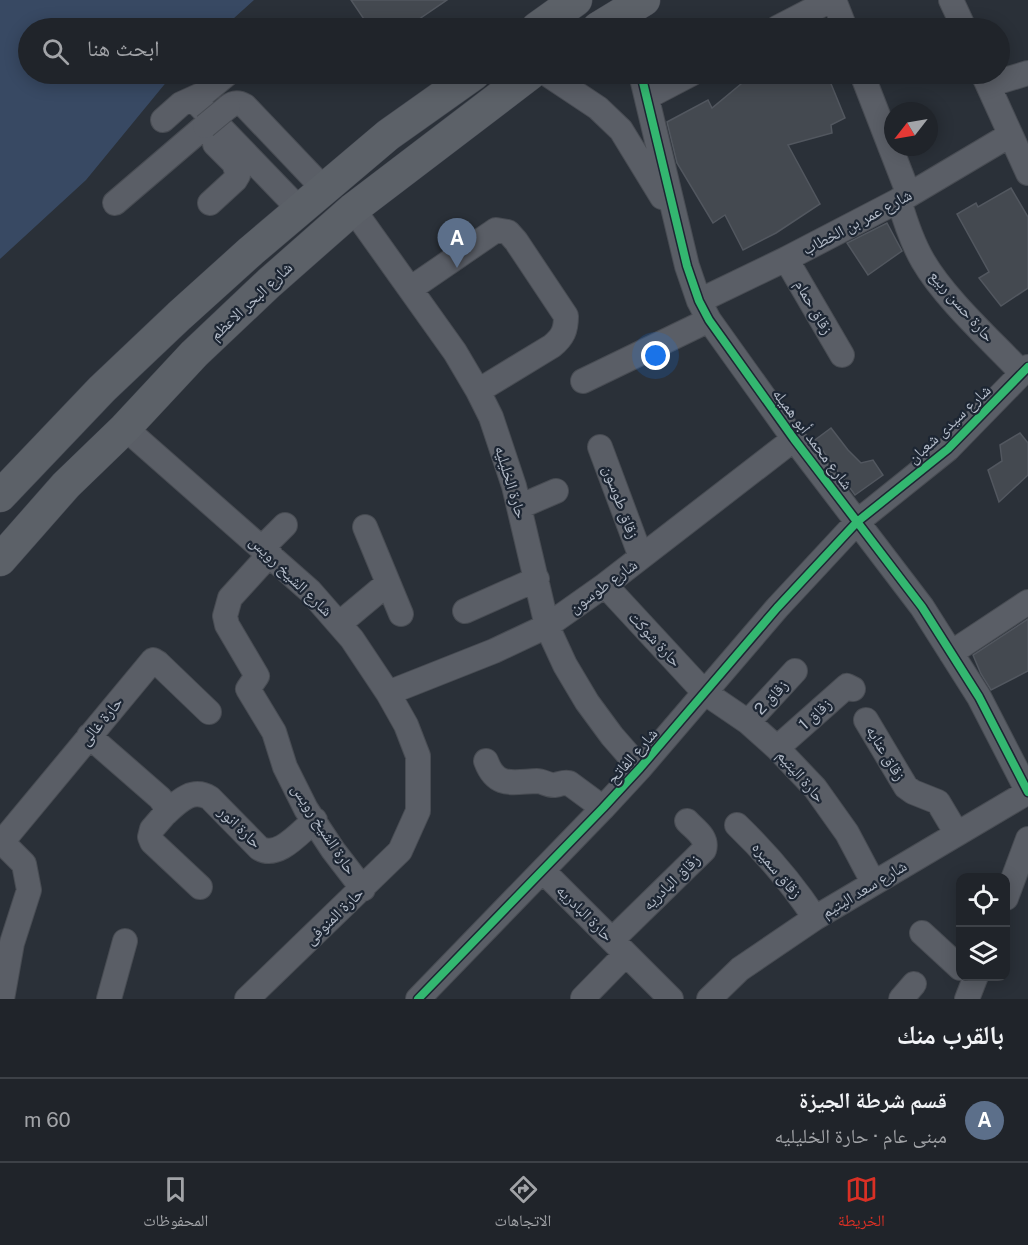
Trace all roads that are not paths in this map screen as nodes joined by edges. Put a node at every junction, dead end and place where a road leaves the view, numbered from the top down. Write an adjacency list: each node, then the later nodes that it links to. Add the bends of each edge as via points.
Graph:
1 (576, 0): 4 (main road)
2 (832, 0): 5 (street); 6 (street)
3 (951, 0): 7 (street)
4 (551, 18)
5 (797, 18)
6 (840, 18)
7 (959, 18)
8 (1028, 73): 9 (street)
9 (1010, 76)
10 (214, 84): 18 (street)
11 (460, 84): 25 (main road, via 387,135)
12 (516, 84): 28 (main road, شارع البحر الاعظم)
13 (562, 84): 29 (street, شارع محمد أبو هميله, via 598,108 621,130)
14 (644, 84): 19 (street, شارع محمد أبو هميله)
15 (672, 84): 19 (street)
16 (865, 84): 24 (street, حارة حسن ربيع)
17 (989, 84): 22 (street)
18 (198, 97): 20 (street, via 181,104); 25 (street)
19 (647, 97): 29 (street, شارع محمد أبو هميله)
20 (163, 120)
21 (203, 128): 25 (street, bridge, via 233,103 245,106); 26 (street); 27 (street, via 237,168 235,180)
22 (1017, 139): 23 (street); 24 (street, شارع عمر بن الخطاب)
23 (1028, 173)
24 (904, 198): 30 (street, شارع عمر بن الخطاب); 34 (street, حارة حسن ربيع, via 909,232 942,288)
25 (311, 200): 41 (main road, via 102,389)
26 (115, 203)
27 (210, 203)
28 (352, 209): 31 (street, حارة الخليليه); 37 (main road, شارع البحر الاعظم, via 194,354)
29 (676, 220): 32 (street, شارع محمد أبو هميله, via 687,266)
30 (786, 259): 32 (street, شارع عمر بن الخطاب); 33 (street, زقاق حمام)
31 (410, 289): 36 (street, حارة الخليليه); 36 (street, via 496,230 508,232 516,240 566,316 566,328 562,339)
32 (704, 310): 35 (street); 38 (street, شارع محمد أبو هميله)
33 (842, 355)
34 (1025, 370): 43 (street, شارع سيدى شعبان, via 948,449)
35 (583, 381)
36 (478, 391): 42 (street, حارة الخليليه, via 491,417)
37 (125, 428): 46 (street, شارع الشيخ رويس); 48 (main road, شارع البحر الاعظم, via 66,485)
38 (794, 439): 43 (street, شارع محمد أبو هميله); 47 (street, شارع طوسون)
39 (600, 447): 47 (street, زقاق طوسون)
40 (556, 491): 42 (street)
41 (0, 496)
42 (519, 507): 49 (street, حارة الخليليه)
43 (857, 522): 57 (street, شارع محمد أبو هميله, via 922,607); 60 (street, شارع الفاتح)
44 (285, 525): 46 (street)
45 (365, 527): 50 (street)
46 (266, 551): 55 (street, شارع الشيخ رويس); 73 (street, حارة الشيخ رويس, via 230,597 225,616 257,676 248,689 274,732 285,767)
47 (642, 557): 51 (street, شارع طوسون)
48 (0, 560)
49 (537, 579): 53 (street); 56 (street, حارة الخليليه)
50 (388, 584): 54 (street); 55 (street)
51 (605, 585): 56 (street, شارع طوسون); 60 (street, حارة شوكت)
52 (1028, 602): 57 (street)
53 (465, 611)
54 (401, 614)
55 (339, 624): 61 (street, شارع الشيخ رويس)
56 (547, 626): 61 (street, شارع طوسون); 69 (street, حارة الخليليه, via 587,702)
57 (951, 653): 70 (street, شارع محمد أبو هميله, via 979,697)
58 (795, 671): 64 (street, زقاق 2)
59 (853, 688): 66 (street, زقاق 1, via 847,686)
60 (704, 692): 64 (street, حارة اليتيم); 69 (street, شارع الفاتح)
61 (388, 693): 67 (street, شارع الشيخ رويس)
62 (209, 712): 65 (street, حارة غالى, via 153,660)
63 (866, 720): 76 (street, زقاق عنايه, via 906,787 939,802)
64 (748, 722): 66 (street, حارة اليتيم)
65 (89, 735): 72 (street, via 160,798); 78 (street, حارة غالى)
66 (777, 748): 80 (street, حارة اليتيم, via 815,788 847,833)
67 (418, 756): 83 (street, حارة المنوفى, via 418,811 400,851)
68 (486, 760): 71 (street, via 491,773 503,781 569,783)
69 (640, 768): 71 (street, شارع الفاتح)
70 (1028, 792): 76 (street, شارع سعد اليتيم)
71 (603, 808): 79 (street, شارع الفاتح)
72 (165, 814): 73 (street, حارة انور, via 180,801 196,793 204,794 265,851 283,847); 82 (street, حارة انور, via 150,837)
73 (315, 820): 83 (street, حارة الشيخ رويس)
74 (687, 821): 87 (street, زقاق البادريه, via 703,838 704,850)
75 (737, 825): 84 (street, زقاق سميره, via 792,884)
76 (957, 834): 80 (street, شارع سعد اليتيم)
77 (1028, 839): 81 (street)
78 (1, 841): 88 (street, via 24,864 29,890)
79 (543, 871): 87 (street, حارة البادريه); 95 (street, شارع الفاتح)
80 (873, 882): 84 (street, شارع سعد اليتيم)
81 (1010, 885)
82 (200, 887)
83 (363, 889): 94 (street, حارة المنوفى)
84 (815, 918): 90 (street, شارع سعد اليتيم, via 740,969)
85 (922, 933): 89 (street)
86 (125, 941): 93 (street)
87 (619, 947): 91 (street, حارة البادريه); 96 (street, حارة البادريه)
88 (6, 948): 92 (street)
89 (956, 966)
90 (720, 995)
91 (583, 998)
92 (2, 999)
93 (109, 999)
94 (247, 999)
95 (418, 999)
96 (671, 999)

